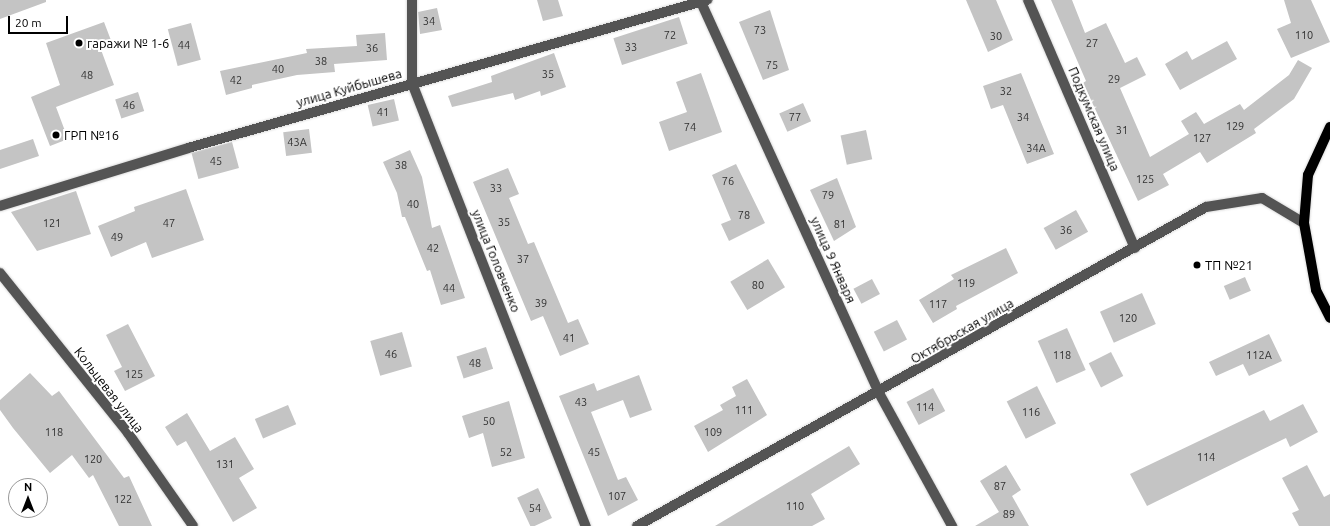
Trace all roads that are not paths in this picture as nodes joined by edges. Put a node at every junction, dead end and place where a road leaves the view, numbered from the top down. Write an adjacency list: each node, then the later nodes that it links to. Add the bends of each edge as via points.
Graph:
1 (412, 0): 4 (street, улица Головченко)
2 (1028, 0): 8 (street, Подкумская улица)
3 (703, 1): 4 (street, улица Куйбышева); 11 (street, улица 9 Января)
4 (412, 83): 6 (street, улица Куйбышева); 13 (street, улица Головченко)
5 (1330, 127): 7 (main road, via 1308,175)
6 (0, 206)
7 (1304, 223): 8 (street, Октябрьская улица, via 1262,198 1255,199 1206,207); 10 (main road, via 1316,290)
8 (1135, 248): 11 (street, Октябрьская улица)
9 (0, 273): 12 (street, Кольцевая улица, via 128,433)
10 (1330, 318)
11 (879, 393): 14 (street, Октябрьская улица); 15 (street, улица 9 Января)
12 (193, 526)
13 (586, 526)
14 (637, 526)
15 (952, 526)

